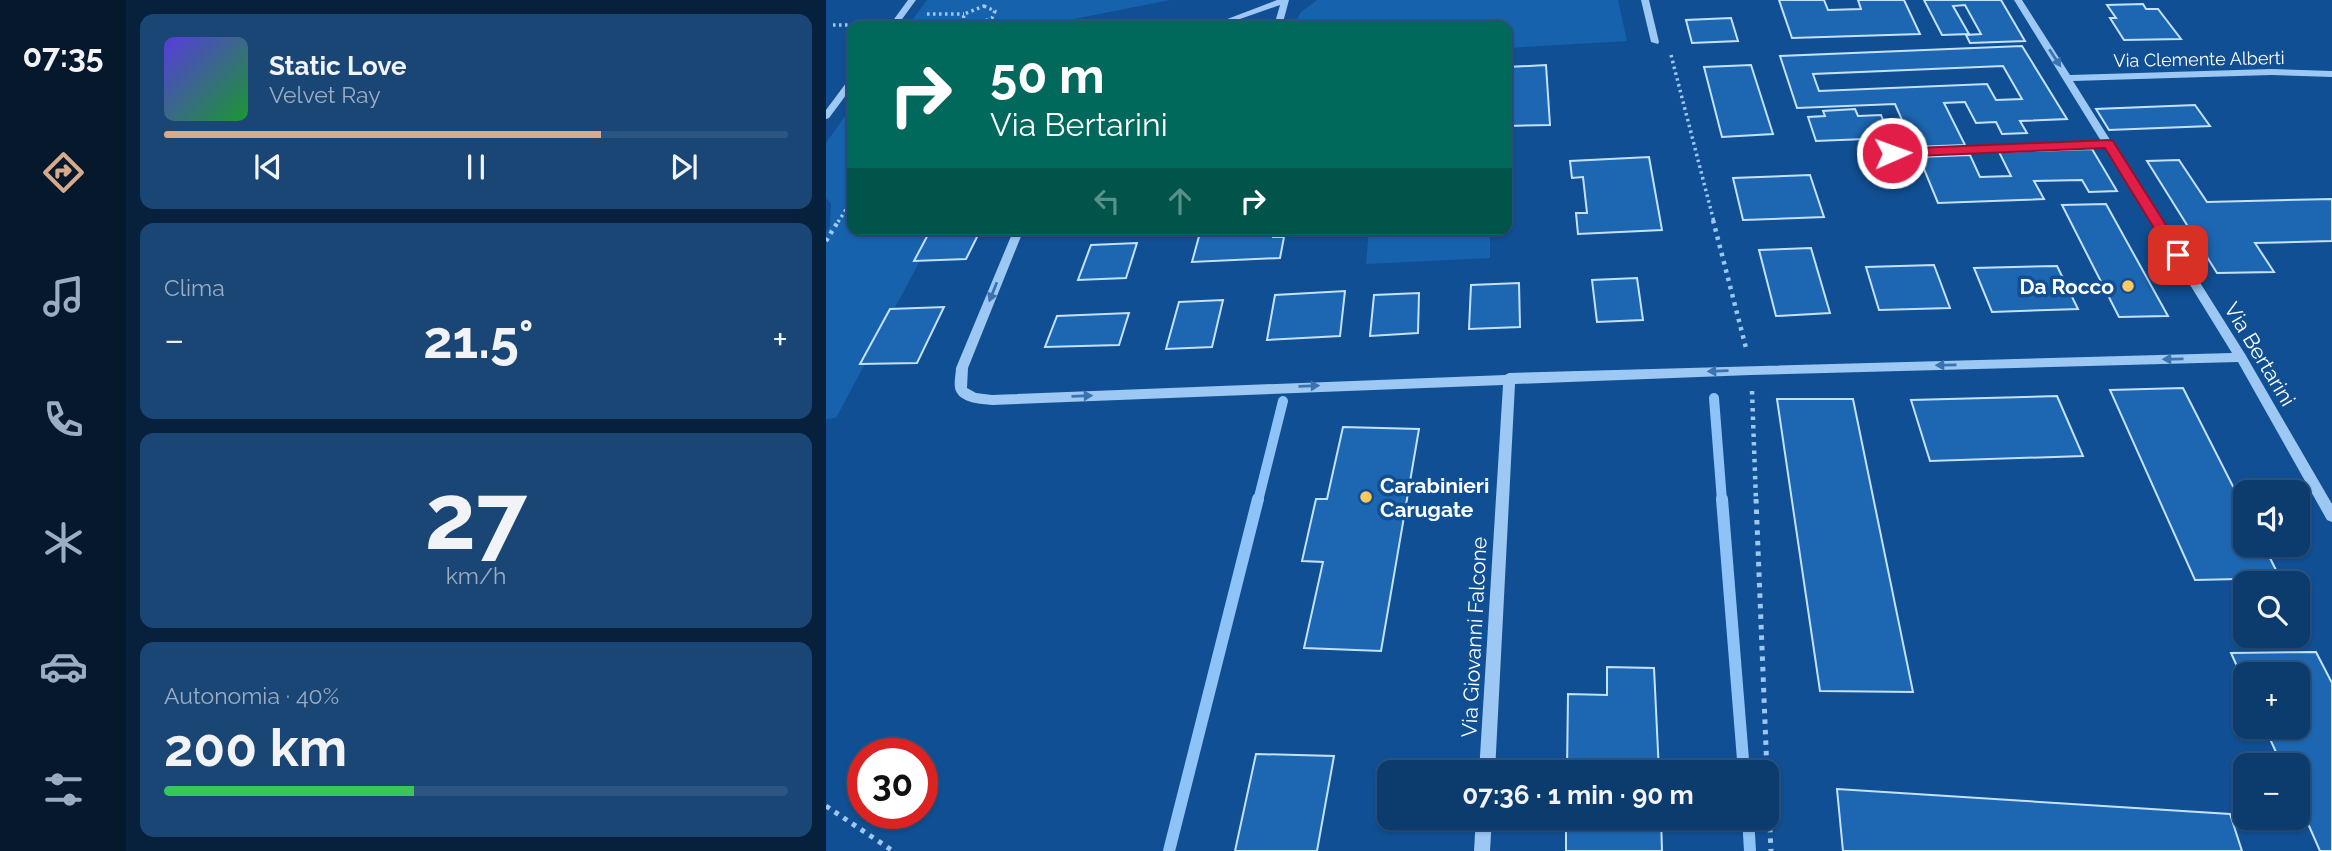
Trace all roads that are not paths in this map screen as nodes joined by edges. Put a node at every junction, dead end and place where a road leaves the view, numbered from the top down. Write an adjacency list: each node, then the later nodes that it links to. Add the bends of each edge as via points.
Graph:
1 (912, 0): 5 (street)
2 (1285, 0): 6 (street); 7 (street)
3 (1645, 0): 8 (street)
4 (2018, 0): 11 (street, Via Bertarini, one-way to 11)
5 (896, 21)
6 (1227, 21)
7 (1279, 21)
8 (1655, 42)
9 (2262, 72): 10 (street, Via Clemente Alberti); 11 (street, Via Clemente Alberti)
10 (2332, 74)
11 (2068, 78): 14 (street, Via Bertarini)
12 (847, 89): 13 (street)
13 (826, 116)
14 (2109, 144): 15 (street); 17 (street, Via Bertarini)
15 (1865, 154)
16 (1017, 235): 18 (street, one-way to 18, via 962,368 961,390 974,398)
17 (2241, 357): 18 (street, one-way to 18); 19 (street, Via Bertarini)
18 (1509, 378): 20 (street, Via Giovanni Falcone)
19 (2332, 516)
20 (1488, 760)
21 (1483, 830): 22 (street)
22 (1482, 851)

